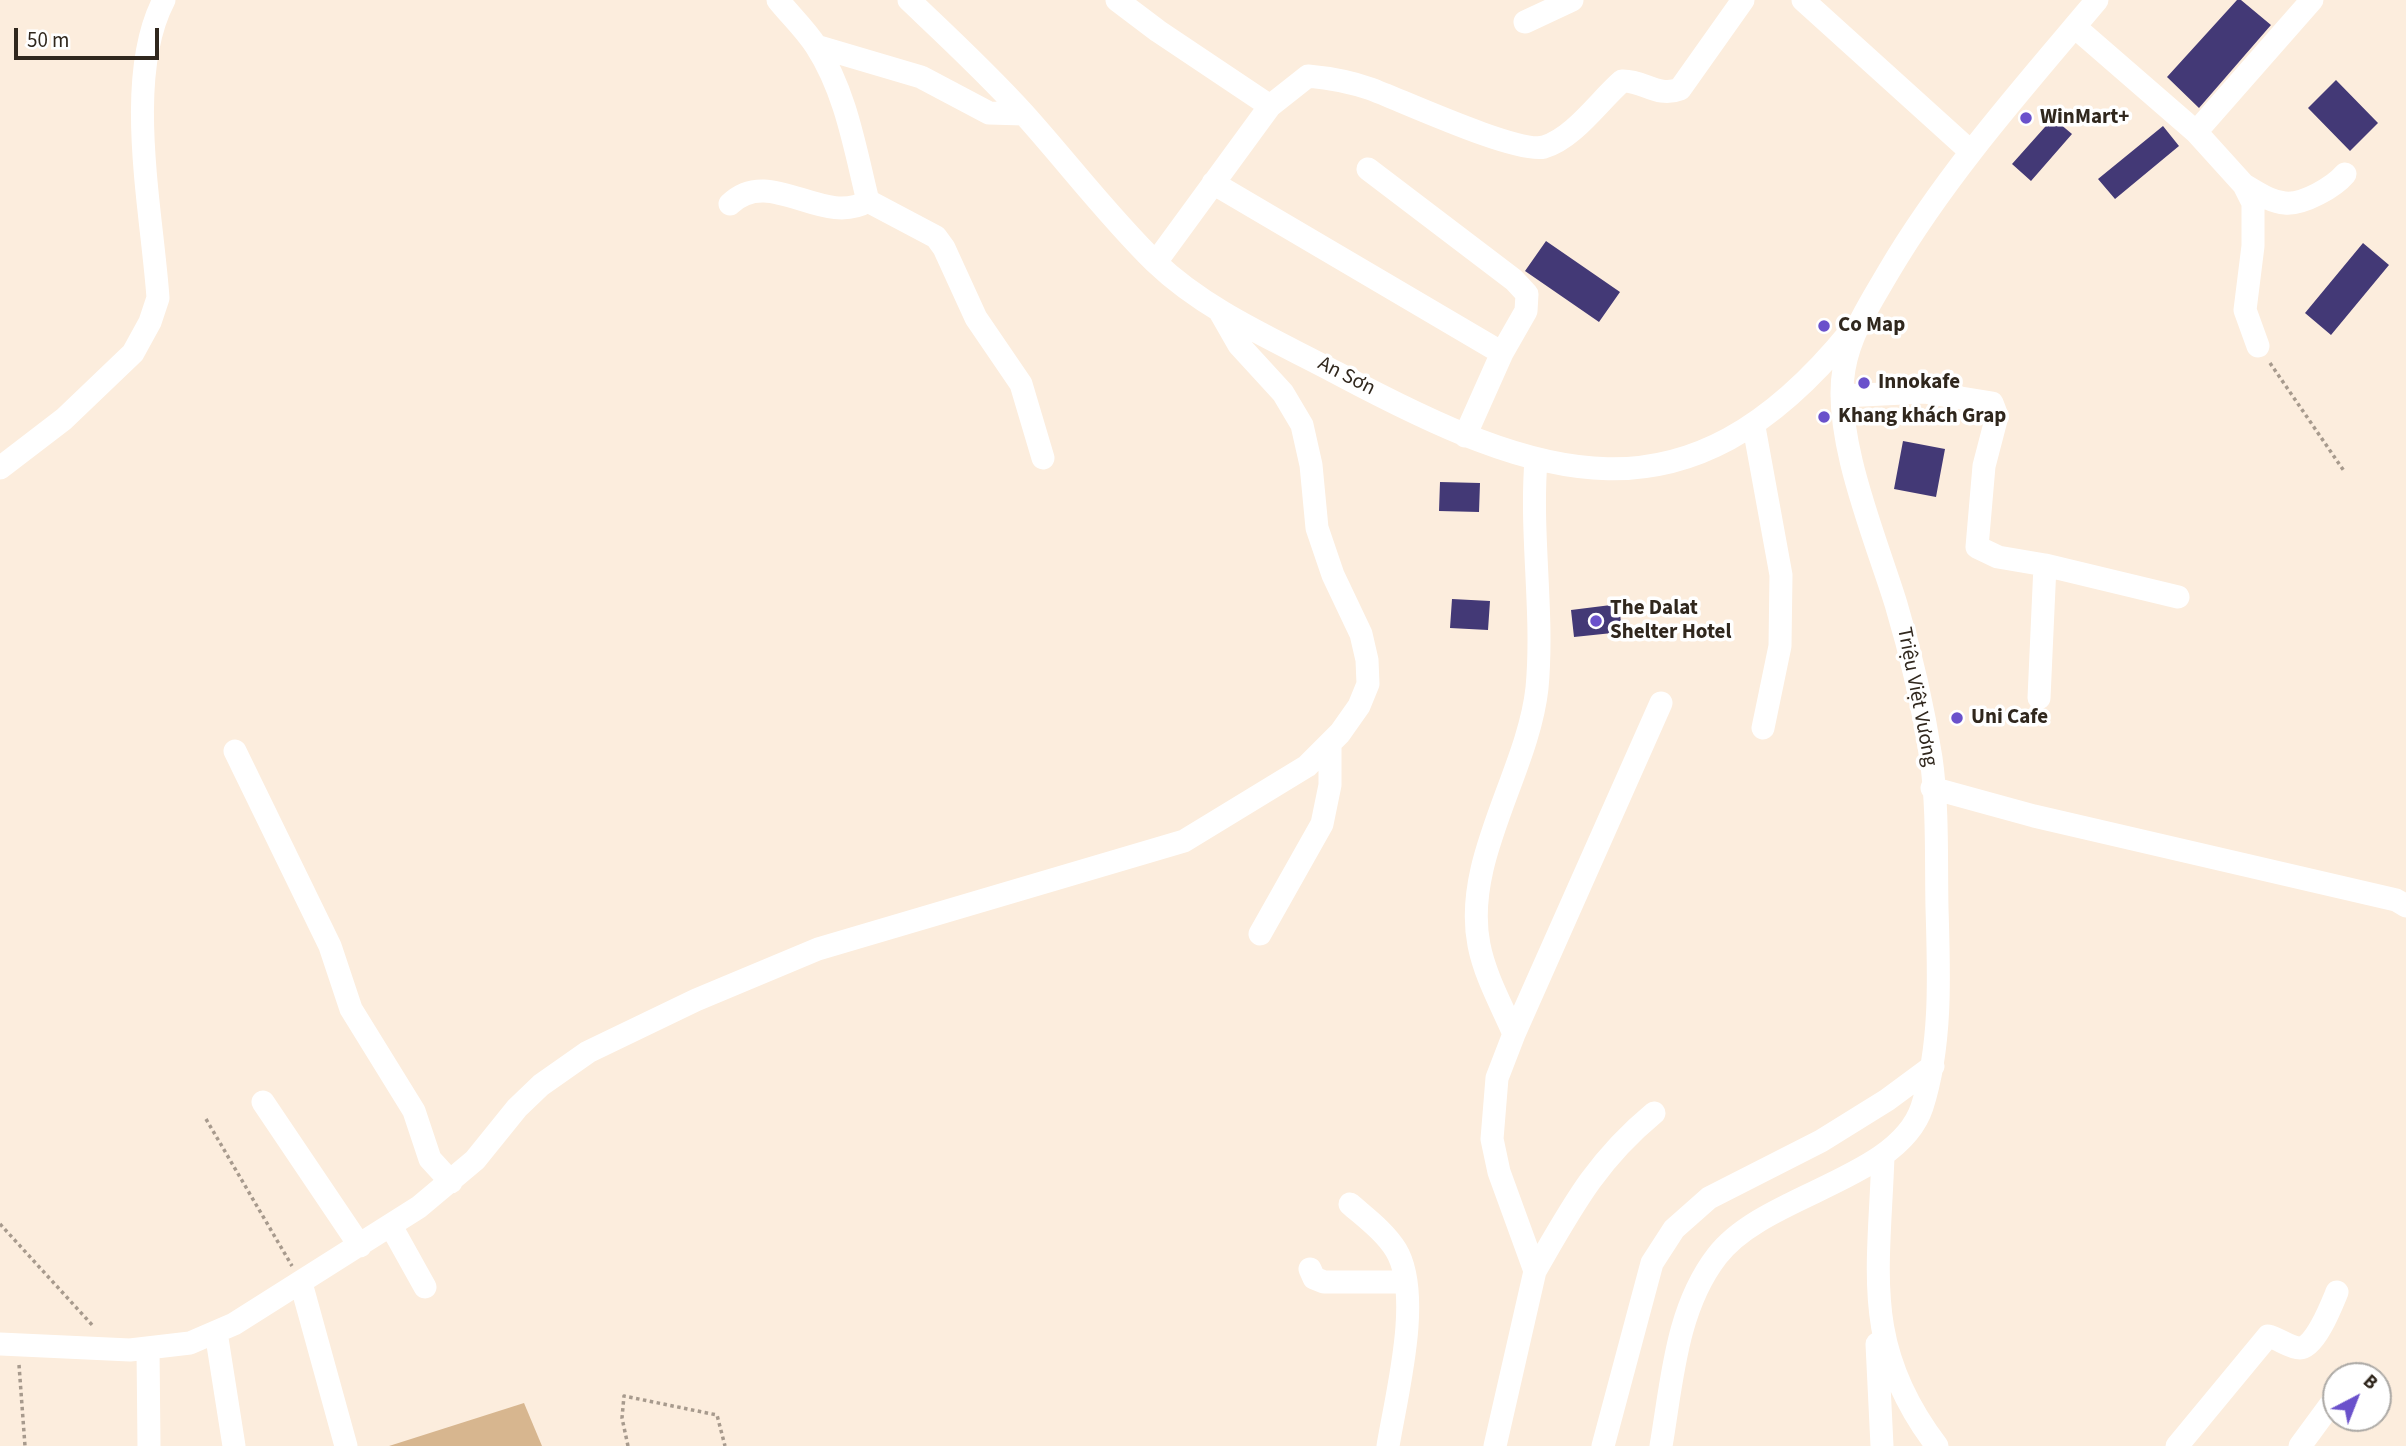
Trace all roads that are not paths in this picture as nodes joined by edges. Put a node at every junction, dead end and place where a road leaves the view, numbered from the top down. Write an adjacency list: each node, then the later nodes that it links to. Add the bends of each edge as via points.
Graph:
1 (164, 0): 33 (street, via 145,62 143,128 159,298 133,353 64,419)
2 (778, 0): 12 (street)
3 (909, 0): 14 (street, An Sơn)
4 (1117, 0): 13 (street)
5 (1572, 0): 10 (street)
6 (1743, 0): 13 (street, via 1680,89 1653,91 1622,81 1564,137 1541,148 1474,130 1335,79 1308,76)
7 (1803, 0): 16 (street)
8 (2097, 0): 11 (street, Triệu Việt Vương)
9 (2312, 0): 15 (street)
10 (1525, 22)
11 (2075, 27): 15 (street); 16 (street, Triệu Việt Vương)
12 (816, 46): 14 (street, via 921,77 989,113); 21 (street, via 844,104)
13 (1270, 106): 19 (street)
14 (1024, 114): 23 (street, An Sơn)
15 (2196, 132): 20 (street)
16 (1970, 151): 25 (street, Triệu Việt Vương, via 1904,245)
17 (1368, 169): 27 (street, via 1527,294 1526,311)
18 (2345, 174): 20 (street, via 2336,184 2288,204)
19 (1213, 183): 23 (street); 27 (street)
20 (2244, 185): 26 (street, via 2253,204 2245,310)
21 (868, 201): 22 (street, via 857,208 828,209 755,190 746,191); 31 (street, via 936,237 944,248 976,318 1021,384)
22 (730, 204)
23 (1156, 262): 24 (street, An Sơn)
24 (1219, 310): 30 (street, An Sơn); 39 (street, via 1239,345 1283,393 1302,425 1317,528 1361,634 1368,684 1359,706)
25 (1859, 322): 28 (street, Triệu Việt Vương, via 1843,372); 29 (street, An Sơn, via 1803,386)
26 (2258, 346)
27 (1502, 353): 30 (street)
28 (1842, 397): 34 (street, via 1924,392 1992,403 1997,416 1983,466 1977,547 1998,557); 41 (street, Triệu Việt Vương, via 1849,450 1921,704)
29 (1754, 427): 32 (street, An Sơn, via 1686,459 1656,466 1592,469); 38 (street, via 1781,575 1780,646)
30 (1465, 436): 32 (street, An Sơn)
31 (1043, 458)
32 (1536, 460): 44 (street, via 1536,691 1483,869 1476,920 1486,967)
33 (0, 467)
34 (2045, 565): 35 (street); 36 (street)
35 (2178, 597)
36 (2039, 698)
37 (1661, 703): 44 (street)
38 (1763, 728)
39 (1331, 744): 43 (street, via 1330,785 1322,824); 49 (street, via 1285,782 1184,841 818,950 640,1026 588,1052 541,1085)
40 (234, 751): 49 (street, via 330,946 351,1009 414,1111 430,1159)
41 (1932, 788): 42 (street); 45 (street, Triệu Việt Vương, via 1939,963)
42 (2406, 906)
43 (1260, 934)
44 (1514, 1034): 54 (street, via 1497,1078 1492,1139 1502,1181)
45 (1933, 1066): 48 (street, Triệu Việt Vương, via 1920,1112); 69 (street, via 1821,1142 1709,1198 1674,1229 1652,1262)
46 (262, 1102): 52 (street)
47 (1654, 1113): 54 (street, via 1608,1154)
48 (1883, 1156): 59 (street); 70 (street, Triệu Việt Vương, via 1756,1221 1713,1260 1679,1342)
49 (451, 1182): 51 (street)
50 (1350, 1204): 55 (street, via 1390,1241)
51 (391, 1226): 52 (street); 57 (street)
52 (360, 1246): 56 (street)
53 (1310, 1269): 55 (street, via 1314,1278 1324,1282)
54 (1535, 1271): 68 (street)
55 (1405, 1282): 67 (street, via 1405,1331)
56 (301, 1283): 60 (street); 66 (street)
57 (425, 1287)
58 (2337, 1292): 73 (street, via 2308,1345 2299,1348 2268,1336)
59 (1879, 1318): 71 (street); 72 (street, via 1896,1381)
60 (216, 1332): 62 (street, via 190,1343); 65 (street)
61 (9, 1345): 62 (street)
62 (148, 1348): 64 (street)
63 (2322, 1415): 74 (street)
64 (149, 1446)
65 (234, 1446)
66 (346, 1446)
67 (1388, 1446)
68 (1495, 1446)
69 (1602, 1446)
70 (1661, 1446)
71 (1882, 1446)
72 (1937, 1446)
73 (2177, 1446)
74 (2300, 1446)

